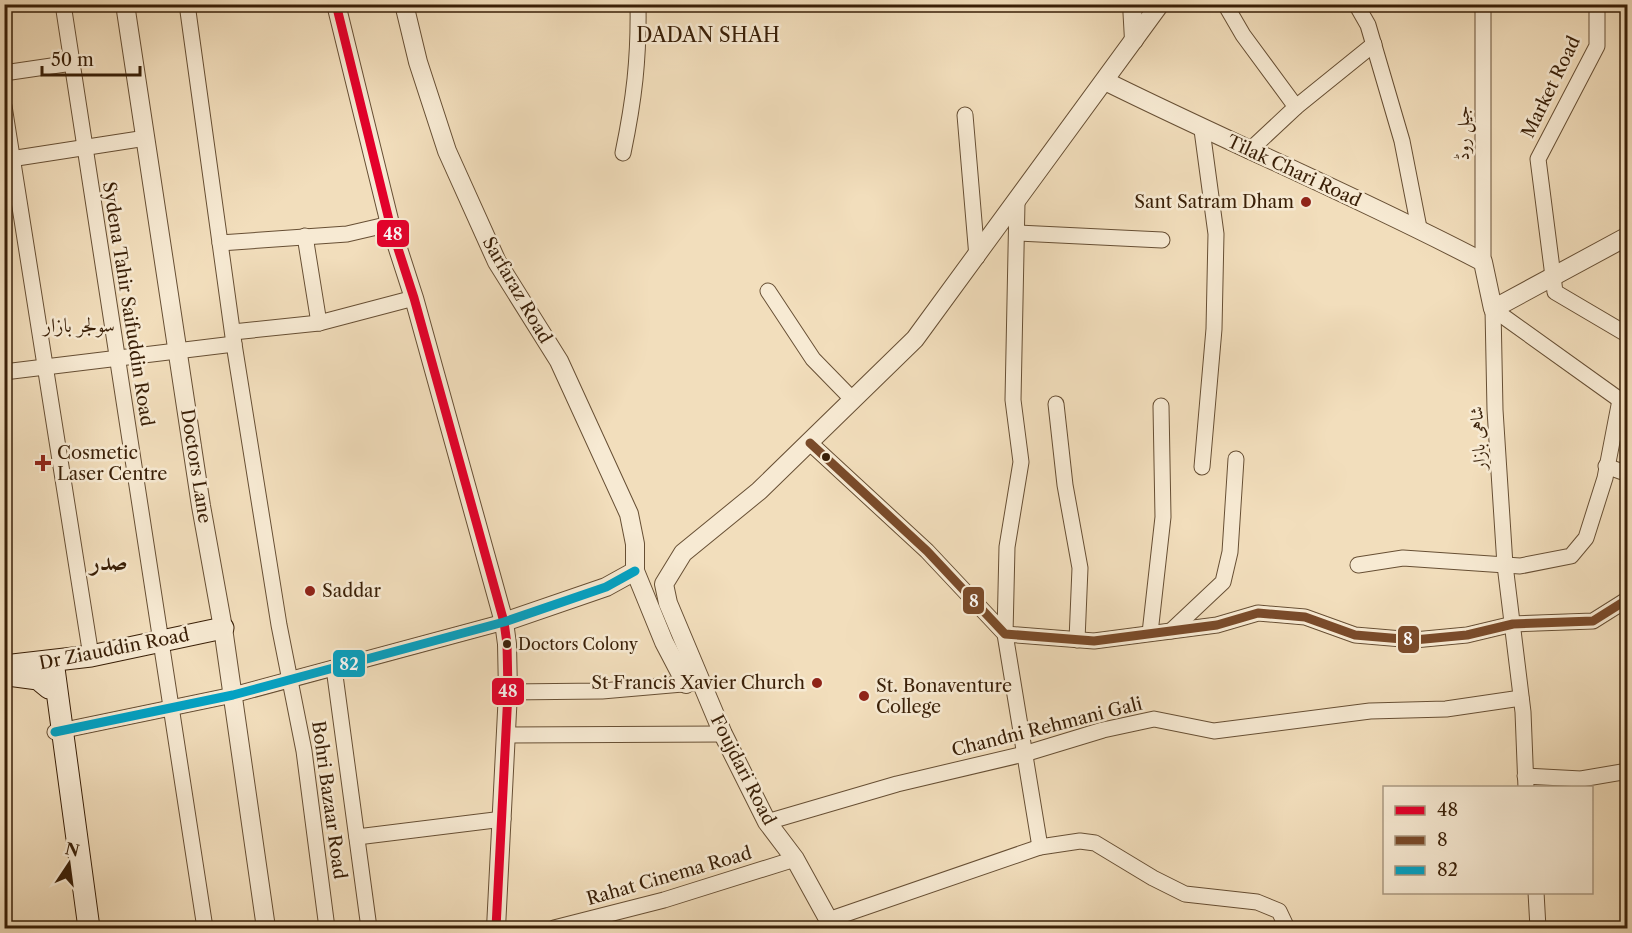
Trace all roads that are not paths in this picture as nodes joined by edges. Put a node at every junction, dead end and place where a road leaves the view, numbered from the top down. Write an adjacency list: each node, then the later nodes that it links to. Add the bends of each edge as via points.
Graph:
1 (63, 4): 15 (street, Sydena Tahir Saifuddin Road)
2 (125, 4): 22 (street, Doctors Lane)
3 (187, 4): 34 (street, Bohri Bazaar Road)
4 (336, 4): 28 (street)
5 (404, 4): 59 (street, Sarfaraz Road, via 447,151 497,262 559,361 629,514)
6 (638, 4): 25 (street, via 639,55)
7 (1132, 4): 13 (street)
8 (1160, 4): 13 (street)
9 (1225, 4): 19 (street)
10 (1356, 4): 14 (street)
11 (1483, 4): 36 (street, جیل روڈ)
12 (1597, 4): 37 (street, Market Road, via 1597,46 1538,159)
13 (1134, 40): 17 (street)
14 (1374, 44): 19 (street); 29 (street, via 1402,141)
15 (72, 63): 16 (street); 23 (street, Sydena Tahir Saifuddin Road)
16 (4, 73)
17 (1105, 81): 21 (street, Tilak Chari Road); 27 (street)
18 (4, 106): 26 (street)
19 (1296, 107): 24 (street)
20 (965, 115): 35 (street)
21 (1203, 130): 24 (street, Tilak Chari Road); 55 (street, via 1216,234 1214,329)
22 (146, 138): 23 (street); 44 (street, Doctors Lane)
23 (84, 147): 26 (street); 45 (street, Sydena Tahir Saifuddin Road)
24 (1249, 151): 29 (street, Tilak Chari Road)
25 (623, 153)
26 (8, 159): 46 (street)
27 (1017, 202): 30 (street); 35 (street)
28 (390, 224): 31 (street, via 346,234); 39 (street)
29 (1419, 228): 36 (street, Tilak Chari Road)
30 (1018, 233): 33 (street); 66 (street, via 1013,400 1021,462 1008,547)
31 (305, 236): 34 (street); 41 (street)
32 (1628, 236): 37 (street)
33 (1162, 240)
34 (220, 243): 43 (street, Bohri Bazaar Road)
35 (977, 257): 48 (street, via 915,339)
36 (1483, 262): 40 (street)
37 (1554, 285): 40 (street); 42 (street)
38 (768, 291): 48 (street, via 813,359)
39 (414, 298): 41 (street); 61 (street)
40 (1492, 309): 49 (street); 58 (street, شاہی بازار)
41 (319, 322): 43 (street)
42 (1628, 335)
43 (234, 338): 44 (street); 74 (street, Bohri Bazaar Road)
44 (179, 351): 45 (street); 63 (street, Doctors Lane, via 201,506)
45 (116, 359): 46 (street); 67 (street, Sydena Tahir Saifuddin Road)
46 (45, 367): 47 (street); 69 (street)
47 (4, 372)
48 (853, 400): 52 (street)
49 (1624, 401): 54 (street)
50 (1056, 404): 68 (street, via 1080,568)
51 (1161, 406): 65 (street, via 1163,517)
52 (810, 442): 66 (street, via 927,551); 75 (street, Foujdari Road, via 759,491 683,553 664,584)
53 (1236, 459): 64 (street, via 1230,552 1222,582)
54 (1606, 466): 56 (street); 58 (street, via 1586,538 1571,556 1520,566)
55 (1202, 467)
56 (1628, 474)
57 (1358, 565): 58 (street, via 1403,558)
58 (1505, 565): 62 (street, شاہی بازار)
59 (635, 571): 61 (street, via 606,587); 75 (street, via 664,642)
60 (1628, 599): 62 (street, via 1593,621)
61 (504, 622): 72 (street); 77 (street)
62 (1513, 624): 64 (street, via 1467,635 1414,640 1355,635 1305,617 1258,613 1217,625); 79 (street, شاہی بازار)
63 (224, 628): 67 (main road, Dr Ziauddin Road); 78 (street, Doctors Lane)
64 (1170, 631): 65 (street)
65 (1150, 633): 68 (street)
66 (1005, 634): 68 (street); 84 (street)
67 (162, 640): 69 (main road, Dr Ziauddin Road); 80 (street, Sydena Tahir Saifuddin Road)
68 (1077, 640)
69 (91, 656): 70 (main road, Dr Ziauddin Road)
70 (48, 662): 71 (main road, Dr Ziauddin Road); 76 (main road); 81 (main road)
71 (4, 666)
72 (334, 668): 74 (street); 89 (street)
73 (4, 674): 76 (main road, Dr Ziauddin Road, via 38,679)
74 (290, 677): 78 (street); 98 (street, Bohri Bazaar Road, via 304,751)
75 (693, 683): 77 (street, via 602,691); 82 (street, Foujdari Road)
76 (49, 688): 81 (main road)
77 (508, 692): 83 (street)
78 (233, 694): 80 (street); 97 (street, Doctors Lane)
79 (1521, 698): 84 (street, Chandni Rehmani Gali, via 1446,709 1370,711 1214,731 1154,719); 86 (street, شاہی بازار)
80 (172, 709): 81 (street); 96 (street, Sydena Tahir Saifuddin Road)
81 (60, 731): 94 (main road); 95 (main road)
82 (723, 734): 83 (street); 88 (street, Foujdari Road)
83 (507, 735): 87 (street)
84 (1024, 754): 88 (street, Chandni Rehmani Gali, via 897,784); 90 (street)
85 (1628, 771): 86 (street)
86 (1526, 782)
87 (503, 819): 89 (street); 100 (street)
88 (767, 822): 91 (street, Foujdari Road)
89 (357, 837): 99 (street)
90 (1040, 847): 93 (street); 102 (street, via 1080,841 1095,843 1185,894 1257,902 1279,911)
91 (795, 859): 93 (street, Foujdari Road); 101 (street, Rahat Cinema Road, via 664,900)
92 (1536, 894): 103 (street)
93 (830, 924)
94 (79, 928)
95 (89, 928)
96 (205, 928)
97 (266, 928)
98 (327, 928)
99 (369, 928)
100 (496, 928)
101 (554, 928)
102 (1287, 928)
103 (1538, 928)

